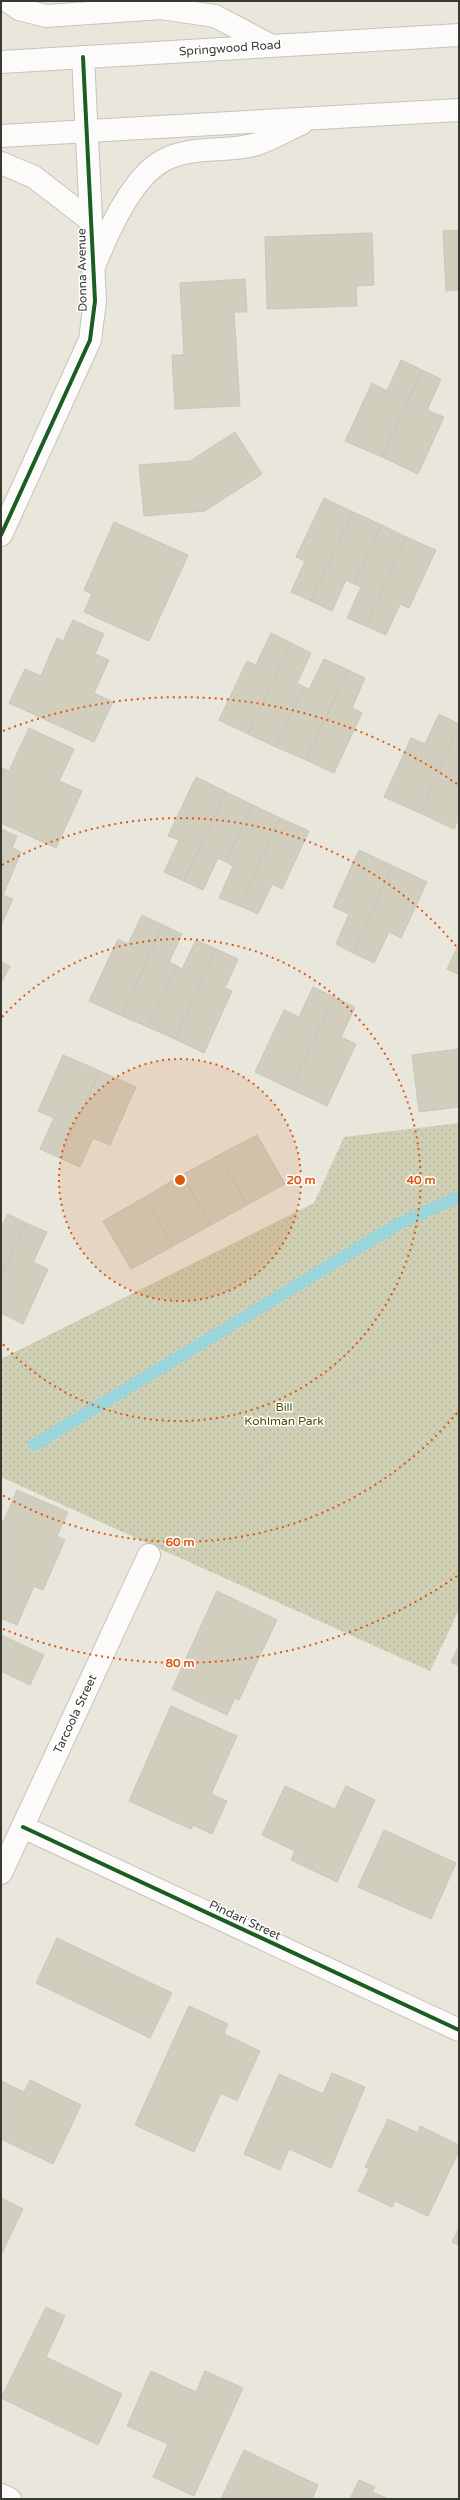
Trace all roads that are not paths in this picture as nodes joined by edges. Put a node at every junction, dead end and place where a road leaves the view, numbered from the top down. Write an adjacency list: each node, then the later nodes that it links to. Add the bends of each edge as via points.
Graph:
1 (8, 1): 3 (street, via 19,9 46,16 161,8 215,16)
2 (459, 35): 3 (street, Springwood Road)
3 (270, 45): 4 (street, Springwood Road)
4 (83, 57): 5 (street, Springwood Road); 8 (street, Donna Avenue)
5 (1, 62)
6 (459, 110): 7 (street)
7 (313, 118): 8 (street); 12 (street, via 256,144 200,150 164,160 148,173 125,201 109,228)
8 (86, 131): 9 (street); 11 (street, Donna Avenue)
9 (1, 136)
10 (1, 163): 11 (street, via 34,176)
11 (91, 221): 12 (street, Donna Avenue)
12 (93, 269): 13 (street, Donna Avenue, via 95,301 90,340)
13 (1, 535)
14 (149, 1554): 15 (street, Tarcoola Street)
15 (23, 1827): 16 (street, Tarcoola Street); 17 (street, Pindari Street)
16 (1, 1873)
17 (459, 2030)
18 (1, 2495): 19 (street)
19 (10, 2499)

